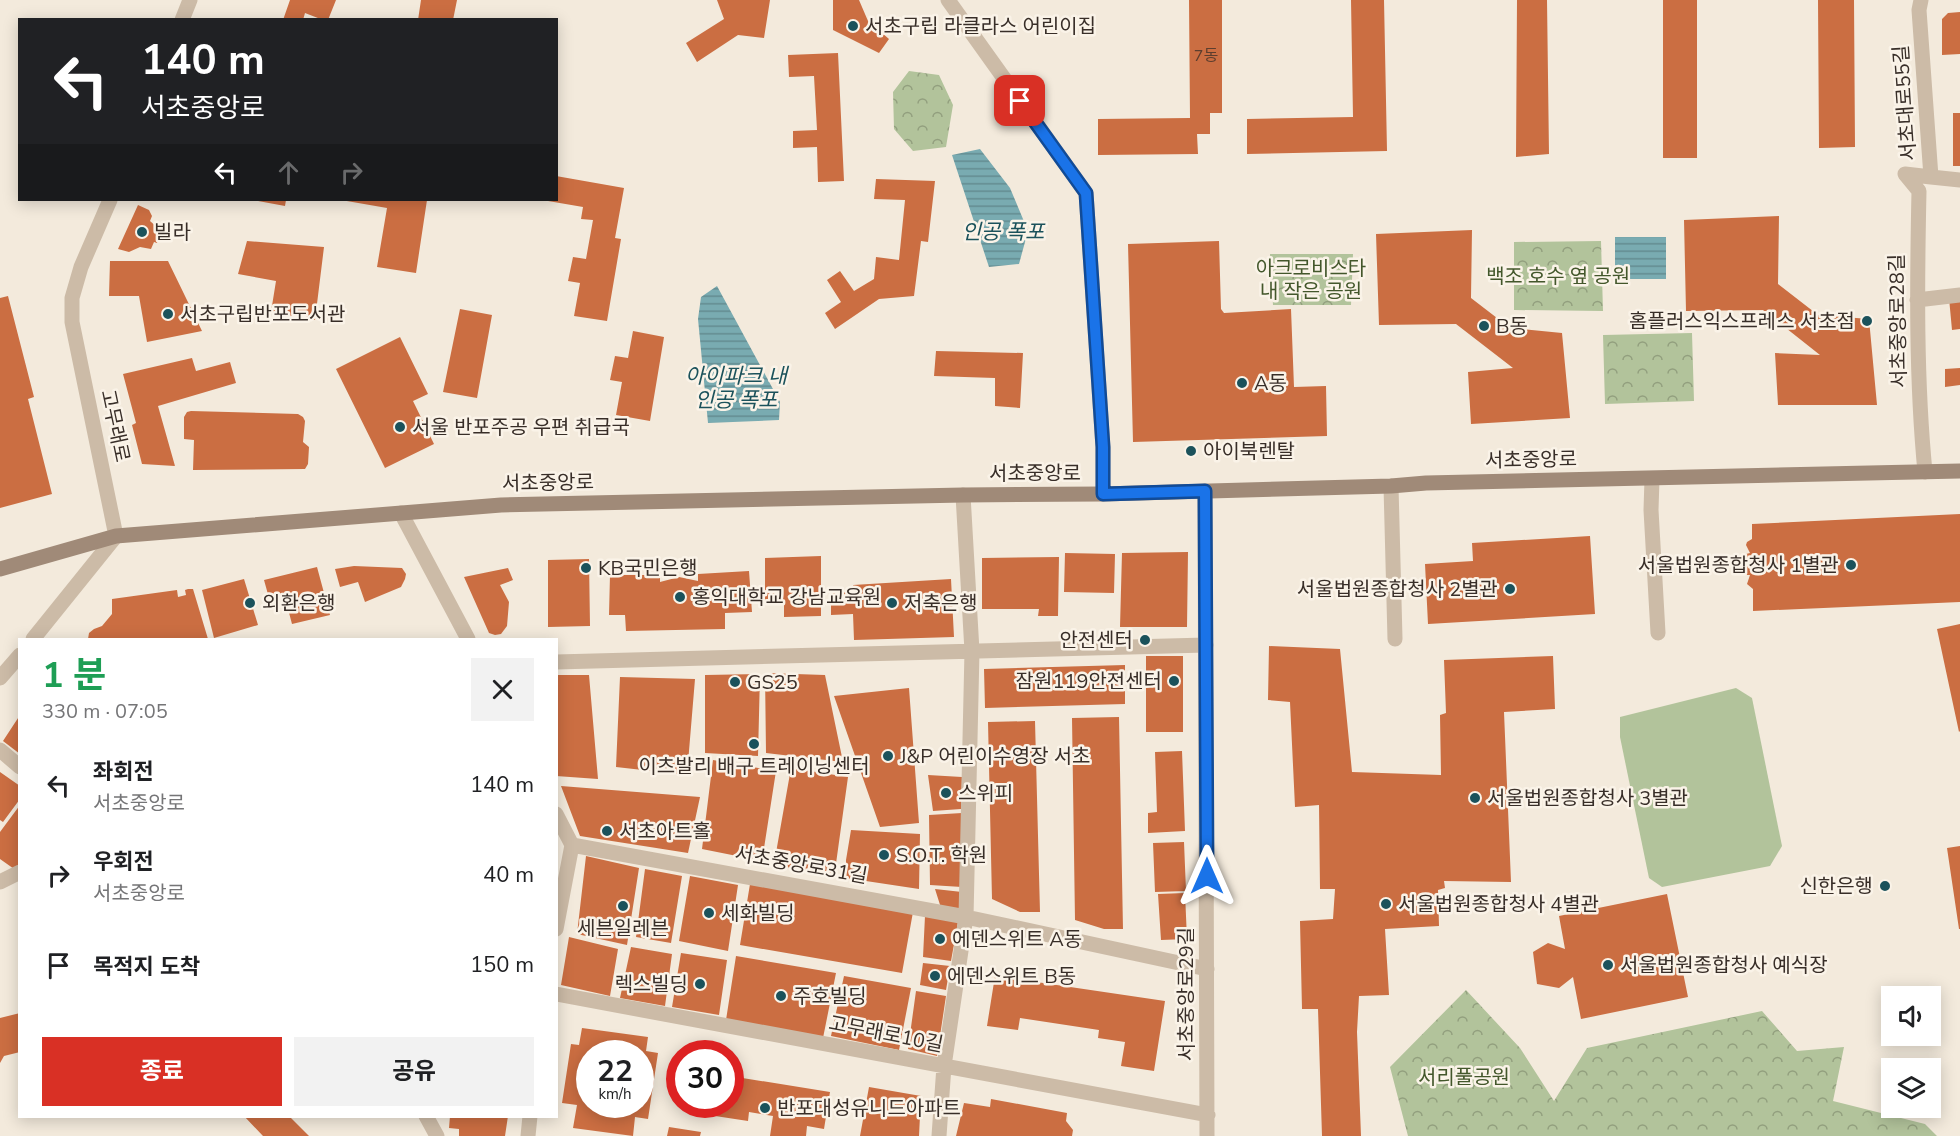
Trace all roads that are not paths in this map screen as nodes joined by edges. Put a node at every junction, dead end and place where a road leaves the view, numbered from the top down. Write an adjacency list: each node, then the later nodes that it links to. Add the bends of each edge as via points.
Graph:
1 (190, 0): 4 (street)
2 (948, 0): 16 (street, 서초중앙로, via 1086,193)
3 (1921, 0): 6 (street, 서초대로55길)
4 (183, 18)
5 (1905, 174): 6 (street, 서초대로55길); 10 (street, 서초중앙로28길, via 1919,191)
6 (1931, 177): 7 (street)
7 (1960, 180)
8 (110, 201): 19 (street, 고무래로, via 81,267 72,298 72,322)
9 (1960, 295): 10 (street)
10 (1917, 300): 12 (street, 서초중앙로28길)
11 (1960, 471): 12 (main road, 서초중앙로)
12 (1925, 472): 13 (main road, 서초중앙로)
13 (1652, 479): 14 (main road, 서초중앙로); 21 (street)
14 (1391, 486): 15 (main road, 서초중앙로); 24 (street)
15 (1205, 491): 16 (main road, 서초중앙로); 25 (street, 서초중앙로29길)
16 (1103, 494): 17 (main road, 서초중앙로)
17 (963, 495): 18 (main road, 서초중앙로, via 501,505); 26 (street)
18 (401, 513): 19 (main road, 서초중앙로); 23 (street)
19 (116, 536): 20 (main road, 서초중앙로); 22 (street)
20 (0, 569)
21 (1658, 633)
22 (39, 637)
23 (467, 638)
24 (1395, 639)
25 (1206, 645): 26 (street); 38 (street, 서초중앙로29길)
26 (972, 651): 28 (street); 36 (street)
27 (18, 657): 29 (street)
28 (558, 662)
29 (0, 678)
30 (0, 750): 31 (street)
31 (18, 766)
32 (558, 818): 33 (street)
33 (572, 845): 36 (street, 서초중앙로31길); 37 (street)
34 (18, 873): 35 (street)
35 (0, 882)
36 (966, 917): 38 (street, 서초중앙로31길); 40 (street)
37 (558, 918)
38 (1207, 969): 41 (street, 서초중앙로29길)
39 (558, 994): 40 (street, 고무래로10길)
40 (944, 1066): 41 (street, 고무래로10길); 46 (street)
41 (1208, 1115): 47 (street, 서초중앙로29길)
42 (427, 1118): 44 (street)
43 (530, 1118): 45 (street)
44 (437, 1136)
45 (528, 1136)
46 (939, 1136)
47 (1208, 1136)

